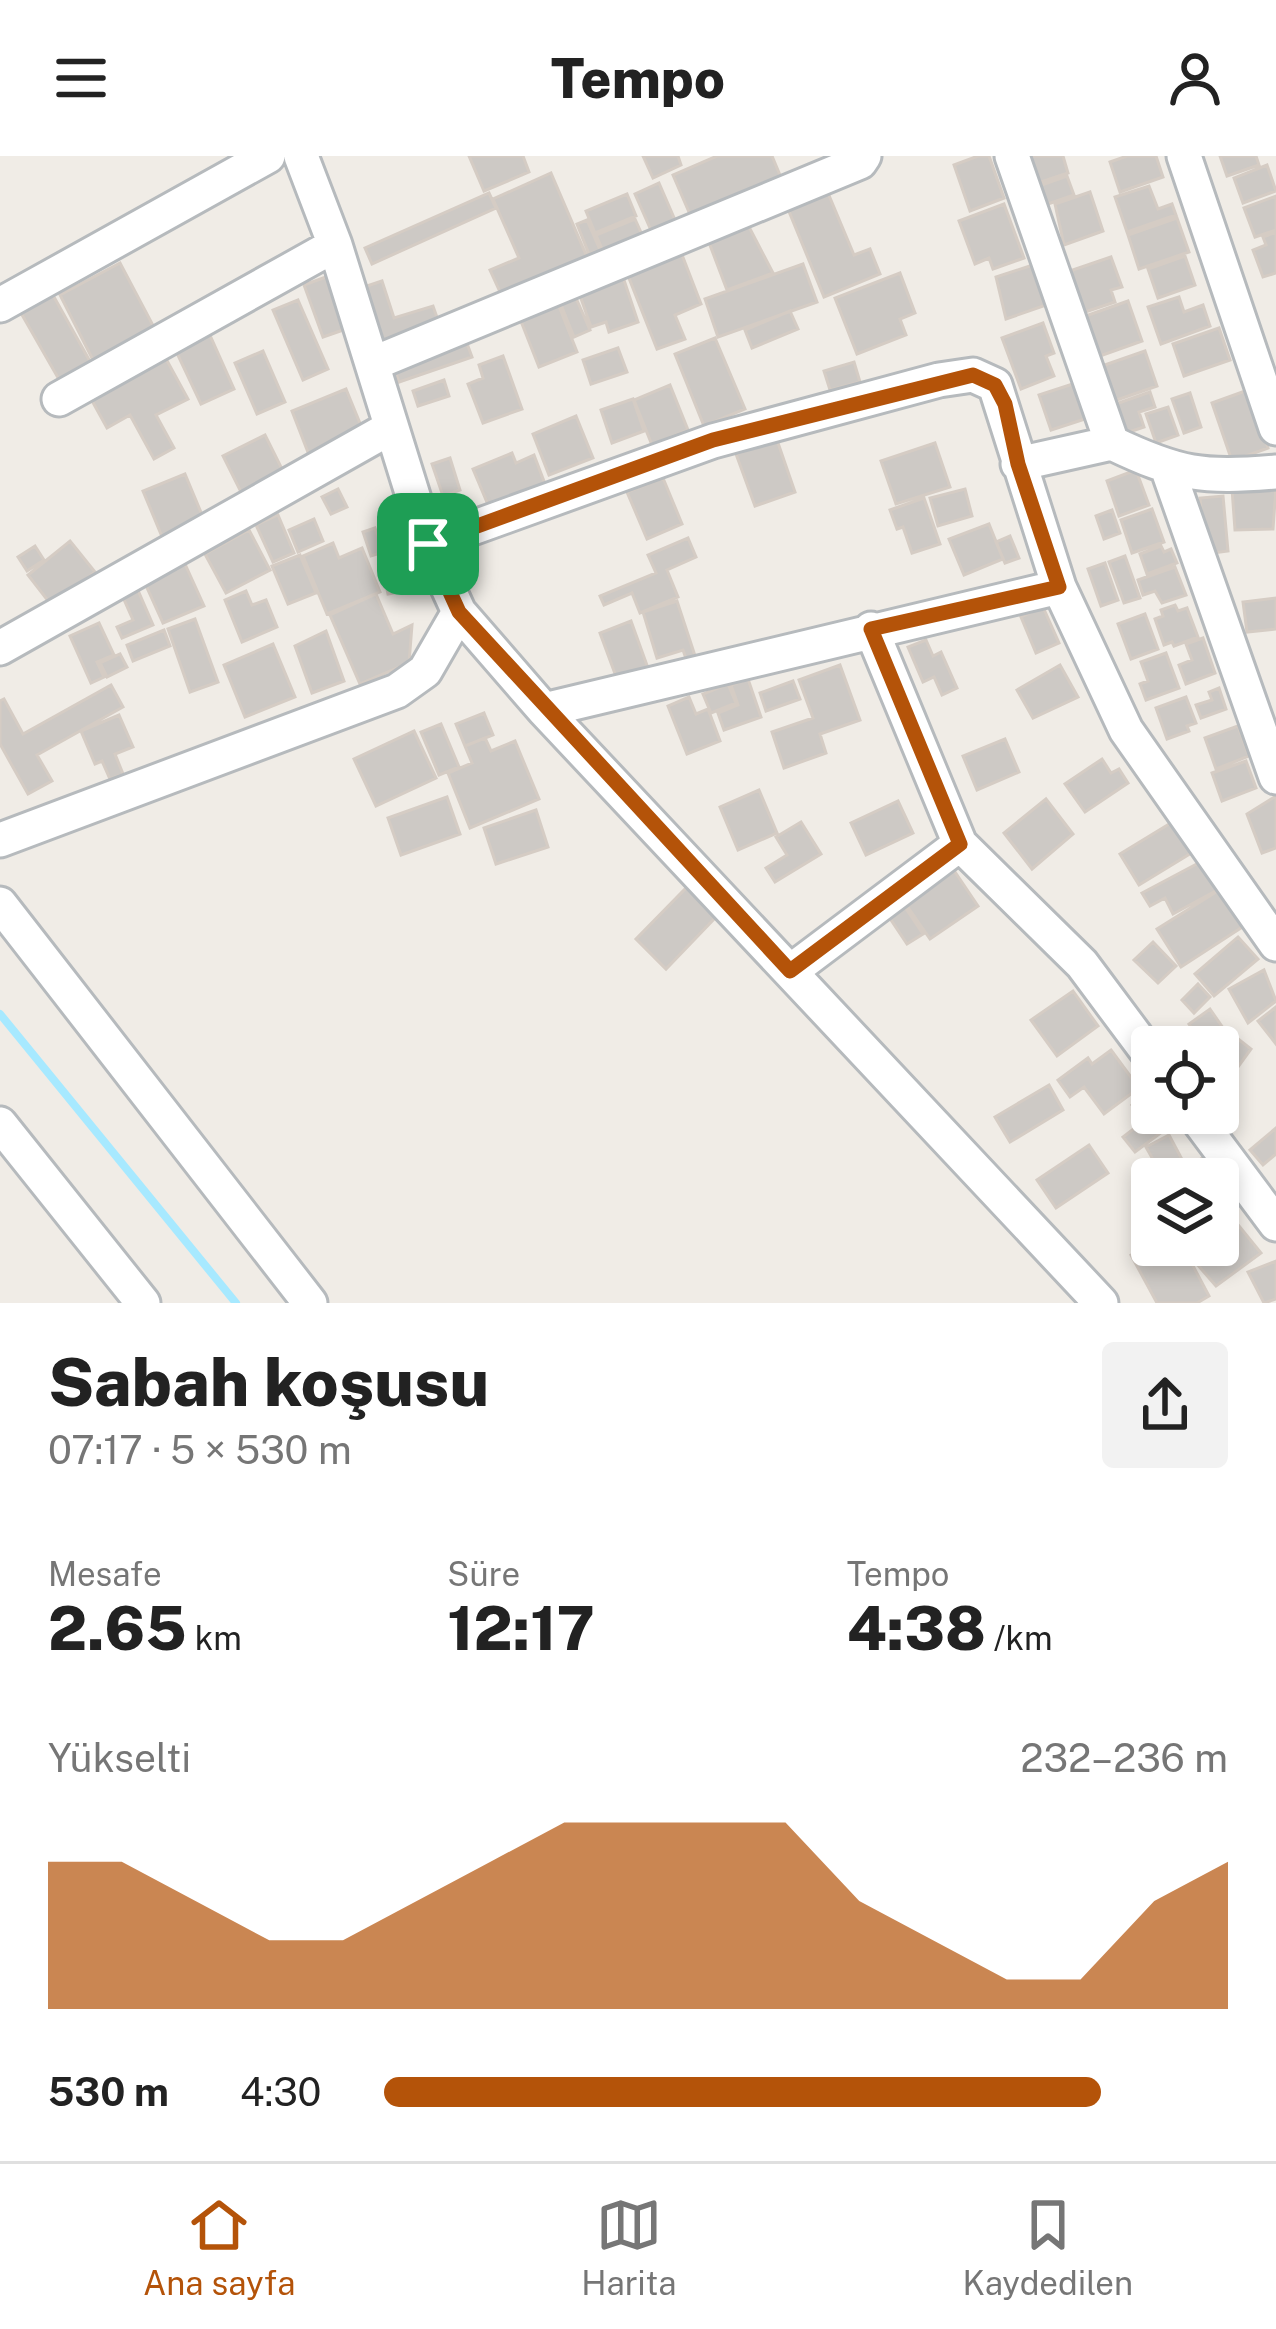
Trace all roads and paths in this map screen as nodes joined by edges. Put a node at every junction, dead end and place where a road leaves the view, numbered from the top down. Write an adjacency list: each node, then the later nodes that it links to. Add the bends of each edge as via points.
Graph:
1 (268, 156): 7 (street)
2 (302, 156): 6 (street)
3 (863, 156): 8 (street)
4 (1012, 156): 12 (street)
5 (1184, 156): 11 (street)
6 (335, 245): 8 (street); 9 (street)
7 (0, 305)
8 (372, 364): 10 (street)
9 (59, 399)
10 (390, 428): 16 (street); 20 (street)
11 (1276, 428)
12 (1112, 443): 13 (street); 14 (street)
13 (1018, 464): 16 (street, via 1005,404 995,385 973,375 713,440); 17 (street)
14 (1168, 470): 15 (street); 22 (street)
15 (1276, 472)
16 (428, 544): 18 (street)
17 (1059, 587): 19 (street); 26 (street, via 1126,730)
18 (459, 612): 21 (street); 23 (street, via 425,671 397,691)
19 (871, 629): 21 (street); 24 (street)
20 (0, 648)
21 (544, 710): 27 (street)
22 (1276, 777)
23 (0, 840)
24 (960, 844): 27 (street); 28 (street, via 1082,964)
25 (0, 904): 33 (street)
26 (1276, 944)
27 (790, 971): 34 (street)
28 (1131, 1030)
29 (0, 1124): 32 (street)
30 (1209, 1134): 31 (street)
31 (1276, 1224)
32 (142, 1303)
33 (310, 1303)
34 (1101, 1303)

